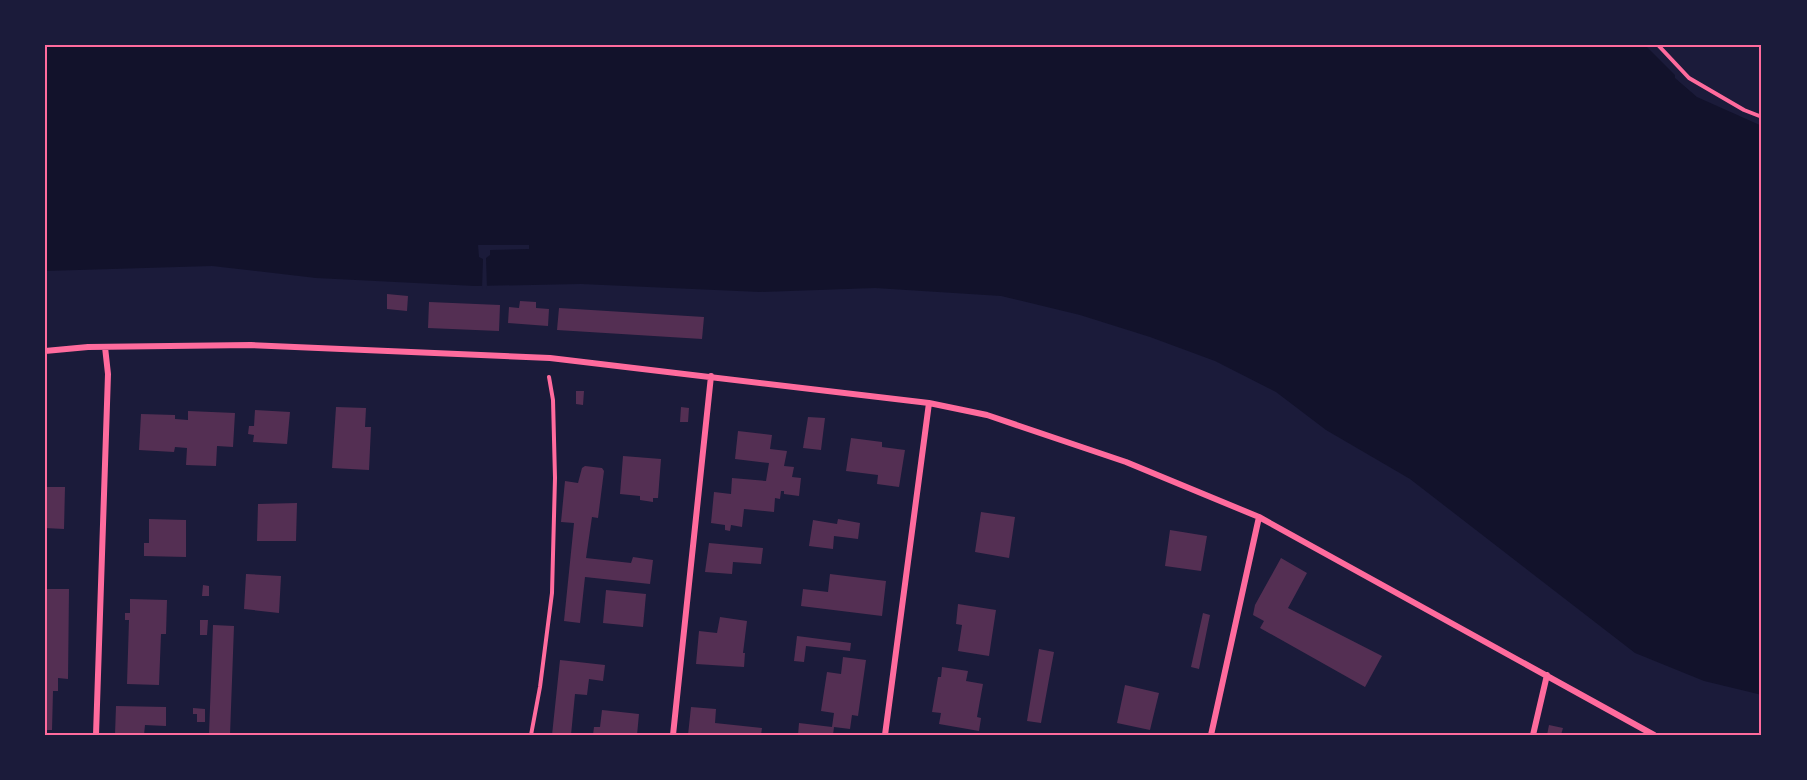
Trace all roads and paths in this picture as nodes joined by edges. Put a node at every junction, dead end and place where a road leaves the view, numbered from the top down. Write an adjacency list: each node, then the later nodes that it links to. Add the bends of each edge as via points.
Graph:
1 (1658, 45): 2 (path, via 1689,78)
2 (1762, 117)
3 (105, 348): 4 (street); 5 (street, via 343,348 550,358); 10 (street, via 108,374)
4 (45, 351)
5 (711, 376): 7 (street); 12 (street)
6 (549, 377): 11 (path, via 555,478 552,593)
7 (929, 403): 8 (street, via 987,415 1126,462); 13 (street)
8 (1259, 517): 9 (street); 14 (street)
9 (1547, 675): 15 (street); 16 (street)
10 (96, 735)
11 (531, 735)
12 (673, 735)
13 (885, 735)
14 (1211, 735)
15 (1533, 735)
16 (1654, 735)

